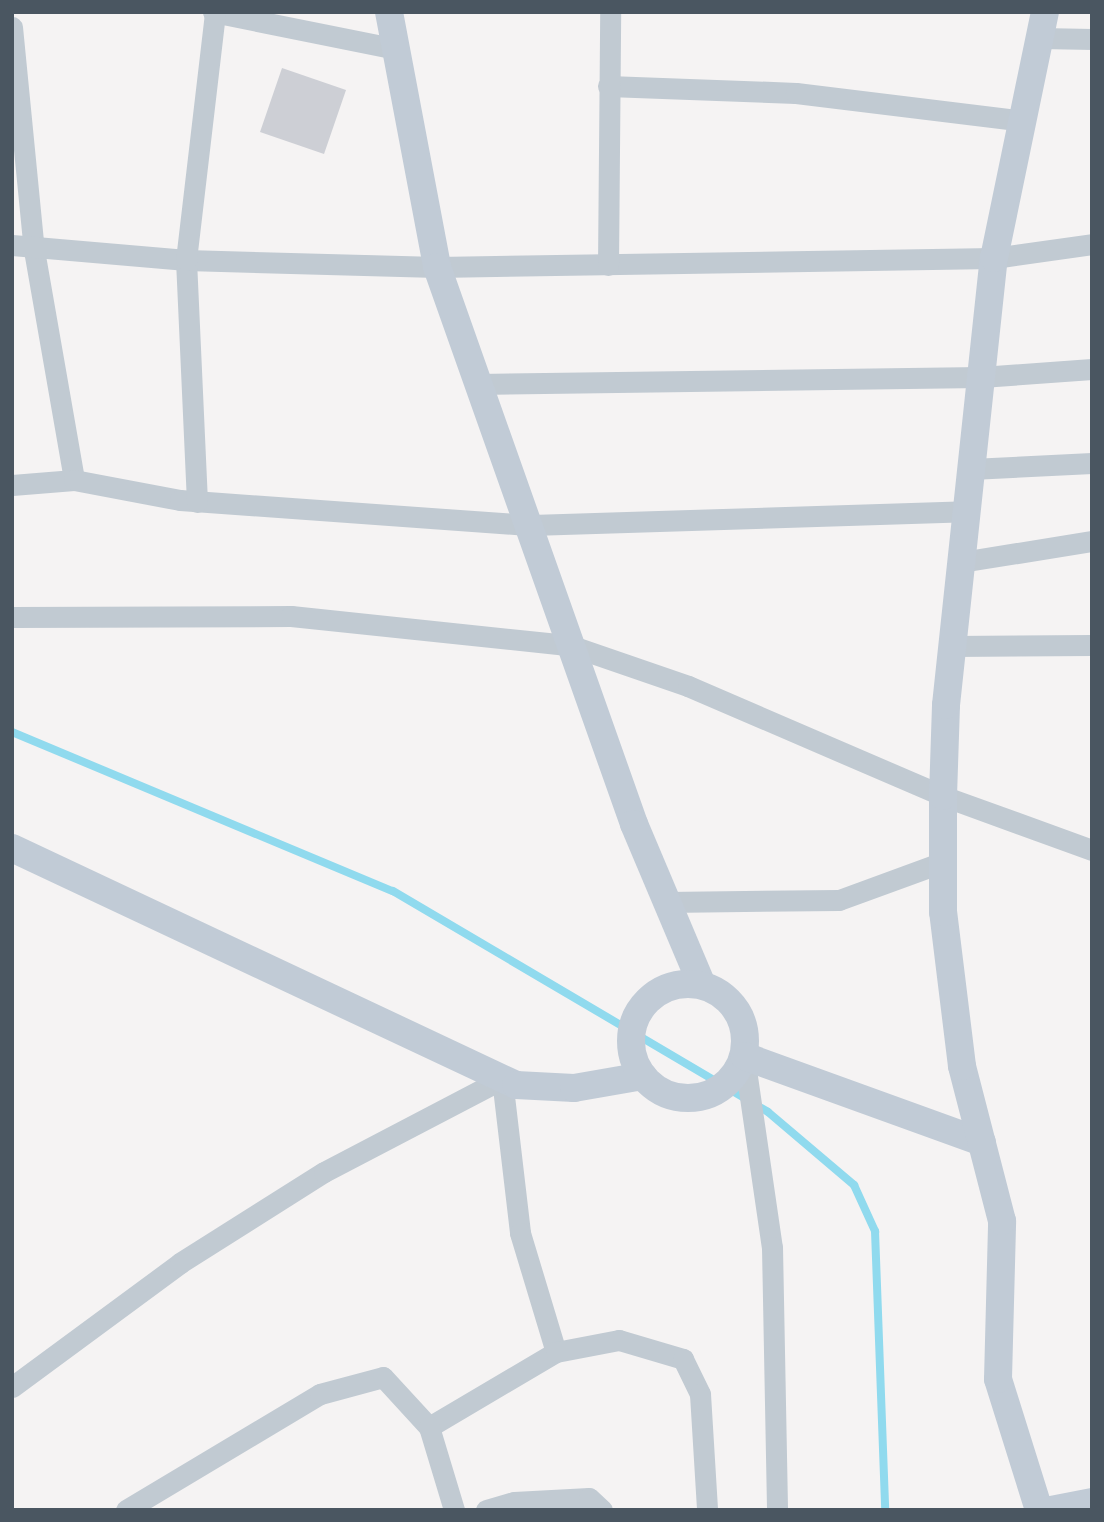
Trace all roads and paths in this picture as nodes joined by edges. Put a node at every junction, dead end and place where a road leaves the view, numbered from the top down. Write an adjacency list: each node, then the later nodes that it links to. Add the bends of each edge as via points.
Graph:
1 (214, 12): 7 (street); 14 (street)
2 (389, 12): 7 (street)
3 (610, 12): 8 (street)
4 (1043, 25): 6 (street); 9 (street)
5 (12, 27): 12 (street)
6 (1092, 39)
7 (397, 49): 16 (street)
8 (608, 86): 9 (street, via 796,93); 15 (street)
9 (1023, 121): 13 (street)
10 (1092, 244): 13 (street)
11 (12, 245): 12 (street)
12 (34, 250): 14 (street); 22 (street)
13 (994, 258): 15 (street); 18 (street)
14 (186, 260): 16 (street); 24 (street)
15 (608, 265): 16 (street)
16 (437, 267): 19 (street)
17 (1092, 369): 18 (street)
18 (981, 377): 19 (street); 21 (street)
19 (478, 384): 26 (street)
20 (1092, 463): 21 (street)
21 (971, 469): 25 (street)
22 (74, 480): 23 (street); 24 (street)
23 (12, 485)
24 (197, 502): 26 (street)
25 (966, 511): 26 (street); 28 (street)
26 (531, 525): 30 (street)
27 (1092, 541): 28 (street)
28 (961, 562): 32 (street)
29 (12, 617): 30 (street, via 291,616)
30 (569, 645): 33 (street, via 802,732); 37 (street)
31 (1092, 645): 32 (street)
32 (952, 646): 33 (street)
33 (943, 796): 35 (street); 36 (street)
34 (12, 848): 41 (street)
35 (1092, 850)
36 (943, 862): 37 (street, via 839,900); 42 (street, via 943,912 962,1066)
37 (666, 902): 38 (street)
38 (702, 985): 39 (street, via 738,1012); 40 (street, via 668,987 640,1009 631,1043)
39 (744, 1056): 40 (street, via 724,1086 709,1095 673,1096); 42 (street); 52 (street, via 772,1247)
40 (643, 1076): 41 (street, via 574,1088)
41 (502, 1079): 43 (street, via 520,1233); 44 (street, via 324,1172 180,1263)
42 (982, 1142): 53 (street, via 1002,1221 998,1379)
43 (556, 1352): 45 (street); 51 (street, via 619,1340 683,1359 699,1394)
44 (12, 1387)
45 (429, 1427): 47 (street, via 383,1377 320,1394); 48 (street)
46 (1092, 1502): 54 (street)
47 (126, 1510)
48 (454, 1510)
49 (486, 1510): 50 (street, via 514,1502 589,1498)
50 (602, 1510)
51 (707, 1510)
52 (777, 1510)
53 (1039, 1510)
54 (1051, 1510)

